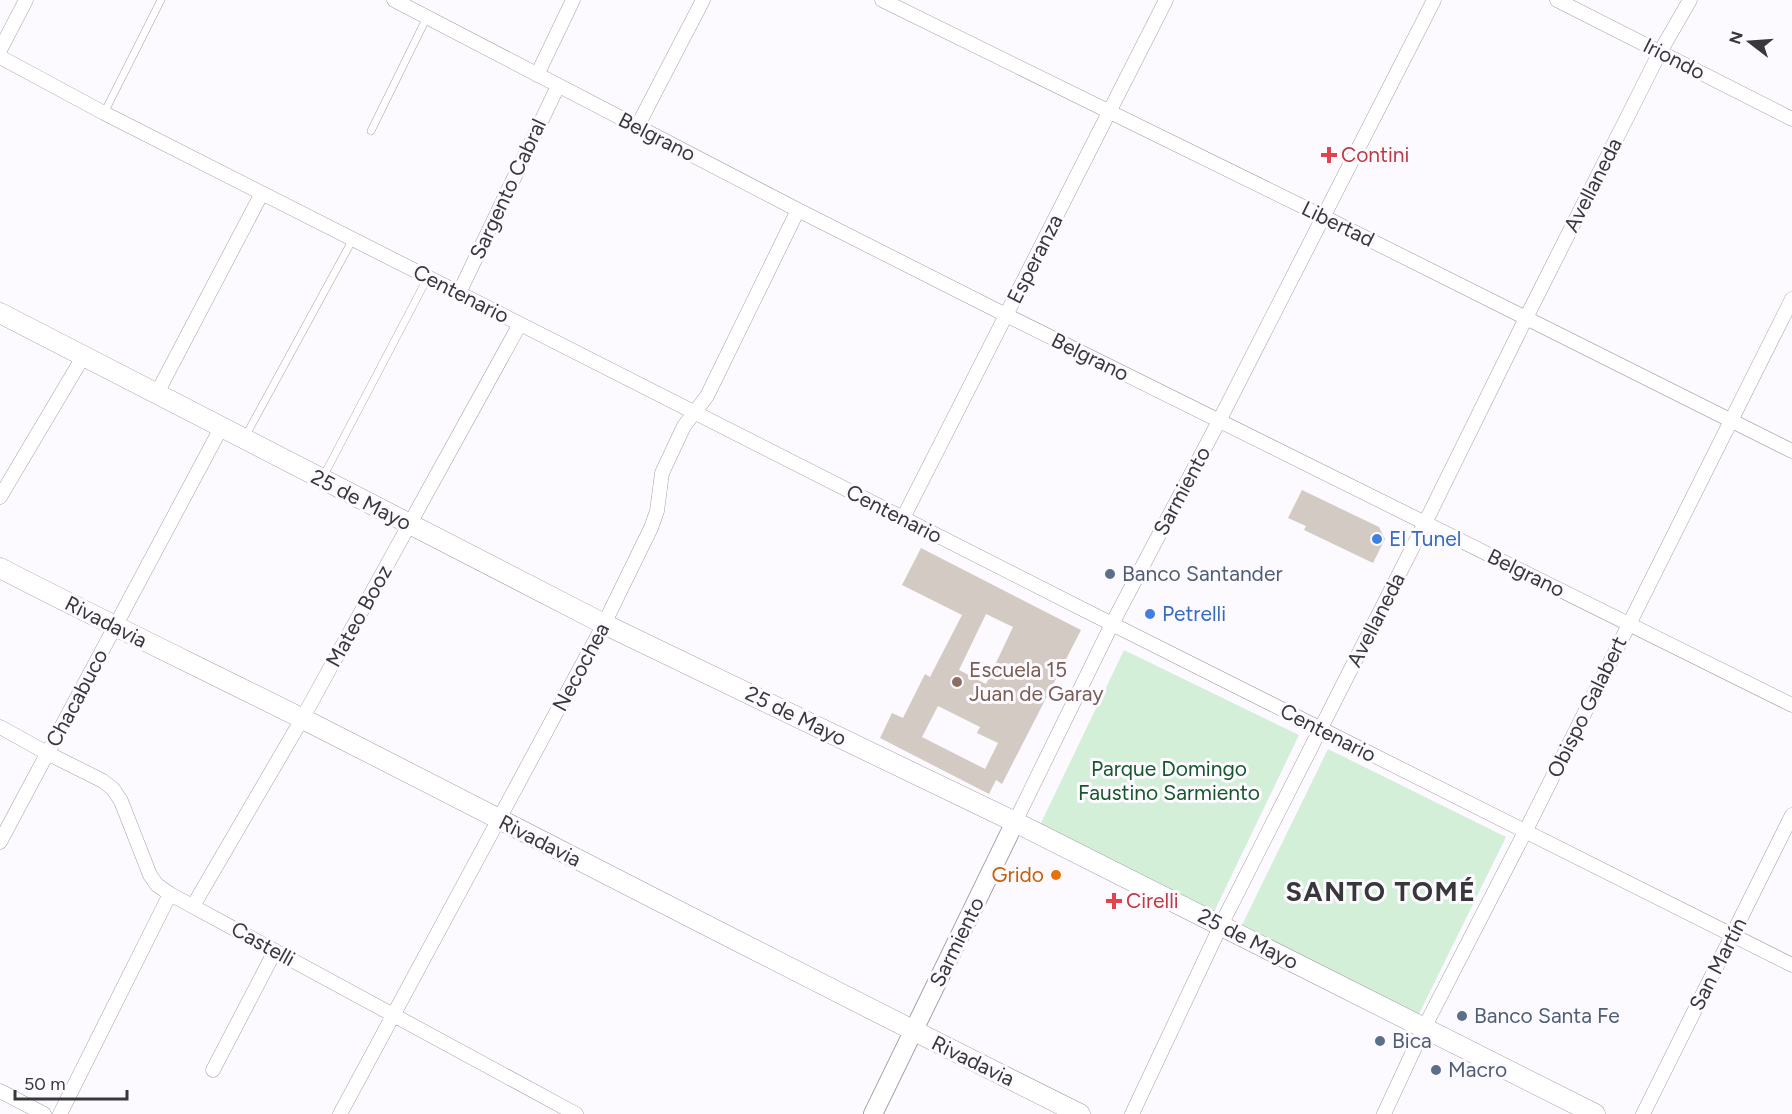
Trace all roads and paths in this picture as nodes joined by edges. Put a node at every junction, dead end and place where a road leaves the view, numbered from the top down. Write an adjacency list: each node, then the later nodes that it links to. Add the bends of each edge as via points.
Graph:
1 (26, 0): 14 (street)
2 (161, 0): 20 (lane)
3 (394, 0): 13 (street, Belgrano)
4 (573, 0): 17 (street)
5 (703, 0): 22 (street)
6 (882, 0): 12 (street, Libertad)
7 (916, 0): 12 (street)
8 (1166, 0): 19 (street, Esperanza)
9 (1434, 0): 26 (street, Sarmiento)
10 (1557, 0): 15 (street, Iriondo)
11 (1690, 0): 15 (street, Avellaneda)
12 (909, 14): 19 (street, Libertad)
13 (427, 17): 17 (street, Belgrano); 23 (lane)
14 (0, 50)
15 (1660, 52): 21 (street, Iriondo); 33 (street, Avellaneda)
16 (0, 57): 20 (street, Centenario)
17 (537, 75): 18 (street, Belgrano)
18 (558, 86): 22 (street, Belgrano); 29 (street, Sargento Cabral)
19 (1109, 112): 26 (street, Libertad); 32 (street, Esperanza)
20 (104, 113): 24 (street, Centenario)
21 (1792, 119)
22 (637, 127): 25 (street, Belgrano)
23 (371, 131)
24 (262, 193): 27 (street, Centenario); 36 (street)
25 (798, 210): 32 (street, Belgrano); 37 (street, Necochea, via 707,396)
26 (1324, 217): 33 (street, Libertad); 38 (street, Sarmiento)
27 (353, 239): 28 (street, Centenario); 41 (lane)
28 (428, 278): 29 (street, Centenario); 43 (lane)
29 (459, 293): 34 (street, Centenario)
30 (1792, 300): 39 (street, Obispo Galabert)
31 (0, 314): 35 (main road, 25 de Mayo)
32 (1006, 315): 38 (street, Belgrano); 45 (street, Esperanza)
33 (1526, 318): 39 (street, Libertad); 46 (street, Avellaneda)
34 (520, 324): 37 (street, Centenario); 47 (street, Mateo Booz)
35 (83, 357): 36 (main road, 25 de Mayo); 44 (street)
36 (156, 395): 40 (main road, 25 de Mayo)
37 (695, 412): 45 (street, Centenario); 49 (street, Necochea, via 684,426 663,473 651,528)
38 (1219, 421): 46 (street, Belgrano); 50 (street, Sarmiento)
39 (1731, 421): 42 (street, Libertad); 51 (street, Obispo Galabert)
40 (221, 428): 41 (main road, 25 de Mayo); 52 (street, Chacabuco)
41 (244, 440): 43 (main road, 25 de Mayo)
42 (1792, 451)
43 (322, 479): 47 (main road, 25 de Mayo)
44 (0, 497)
45 (903, 518): 50 (street, Centenario)
46 (1425, 523): 51 (street, Belgrano); 56 (street, Avellaneda)
47 (409, 524): 49 (main road, 25 de Mayo); 54 (street, Mateo Booz)
48 (0, 567): 52 (main road, Rivadavia)
49 (604, 624): 59 (street, Necochea); 60 (main road, 25 de Mayo)
50 (1112, 624): 56 (street, Centenario); 60 (street, Sarmiento)
51 (1628, 624): 53 (street, Belgrano); 61 (street, Obispo Galabert)
52 (115, 627): 54 (main road, Rivadavia); 57 (street, Chacabuco)
53 (1792, 705)
54 (302, 719): 59 (main road, Rivadavia); 64 (street, Mateo Booz)
55 (0, 727): 57 (street, Castelli)
56 (1322, 729): 61 (street, Centenario); 65 (street, Avellaneda)
57 (47, 753): 62 (street, Chacabuco); 63 (street, Castelli, via 113,789 150,875)
58 (1792, 815): 66 (street, San Martín)
59 (499, 819): 69 (street, Necochea); 71 (main road, Rivadavia)
60 (1015, 822): 65 (main road, 25 de Mayo); 71 (street, Sarmiento)
61 (1525, 832): 66 (street, Centenario); 70 (street, Obispo Galabert)
62 (0, 842)
63 (170, 894): 64 (street, Castelli); 75 (street)
64 (194, 906): 67 (street, Castelli)
65 (1221, 926): 70 (main road, 25 de Mayo); 80 (street, Avellaneda)
66 (1733, 934): 68 (street, Centenario); 83 (street, San Martín)
67 (275, 951): 69 (street, Castelli); 72 (street)
68 (1792, 965)
69 (393, 1016): 76 (street, Necochea); 77 (street, Castelli)
70 (1424, 1028): 81 (street, Obispo Galabert); 82 (main road, 25 de Mayo)
71 (914, 1032): 78 (street, Sarmiento); 79 (main road, Rivadavia)
72 (213, 1070)
73 (0, 1091): 74 (street)
74 (44, 1114)
75 (60, 1114)
76 (340, 1114)
77 (576, 1114)
78 (873, 1114)
79 (1080, 1114)
80 (1132, 1114)
81 (1383, 1114)
82 (1595, 1114)
83 (1643, 1114)

